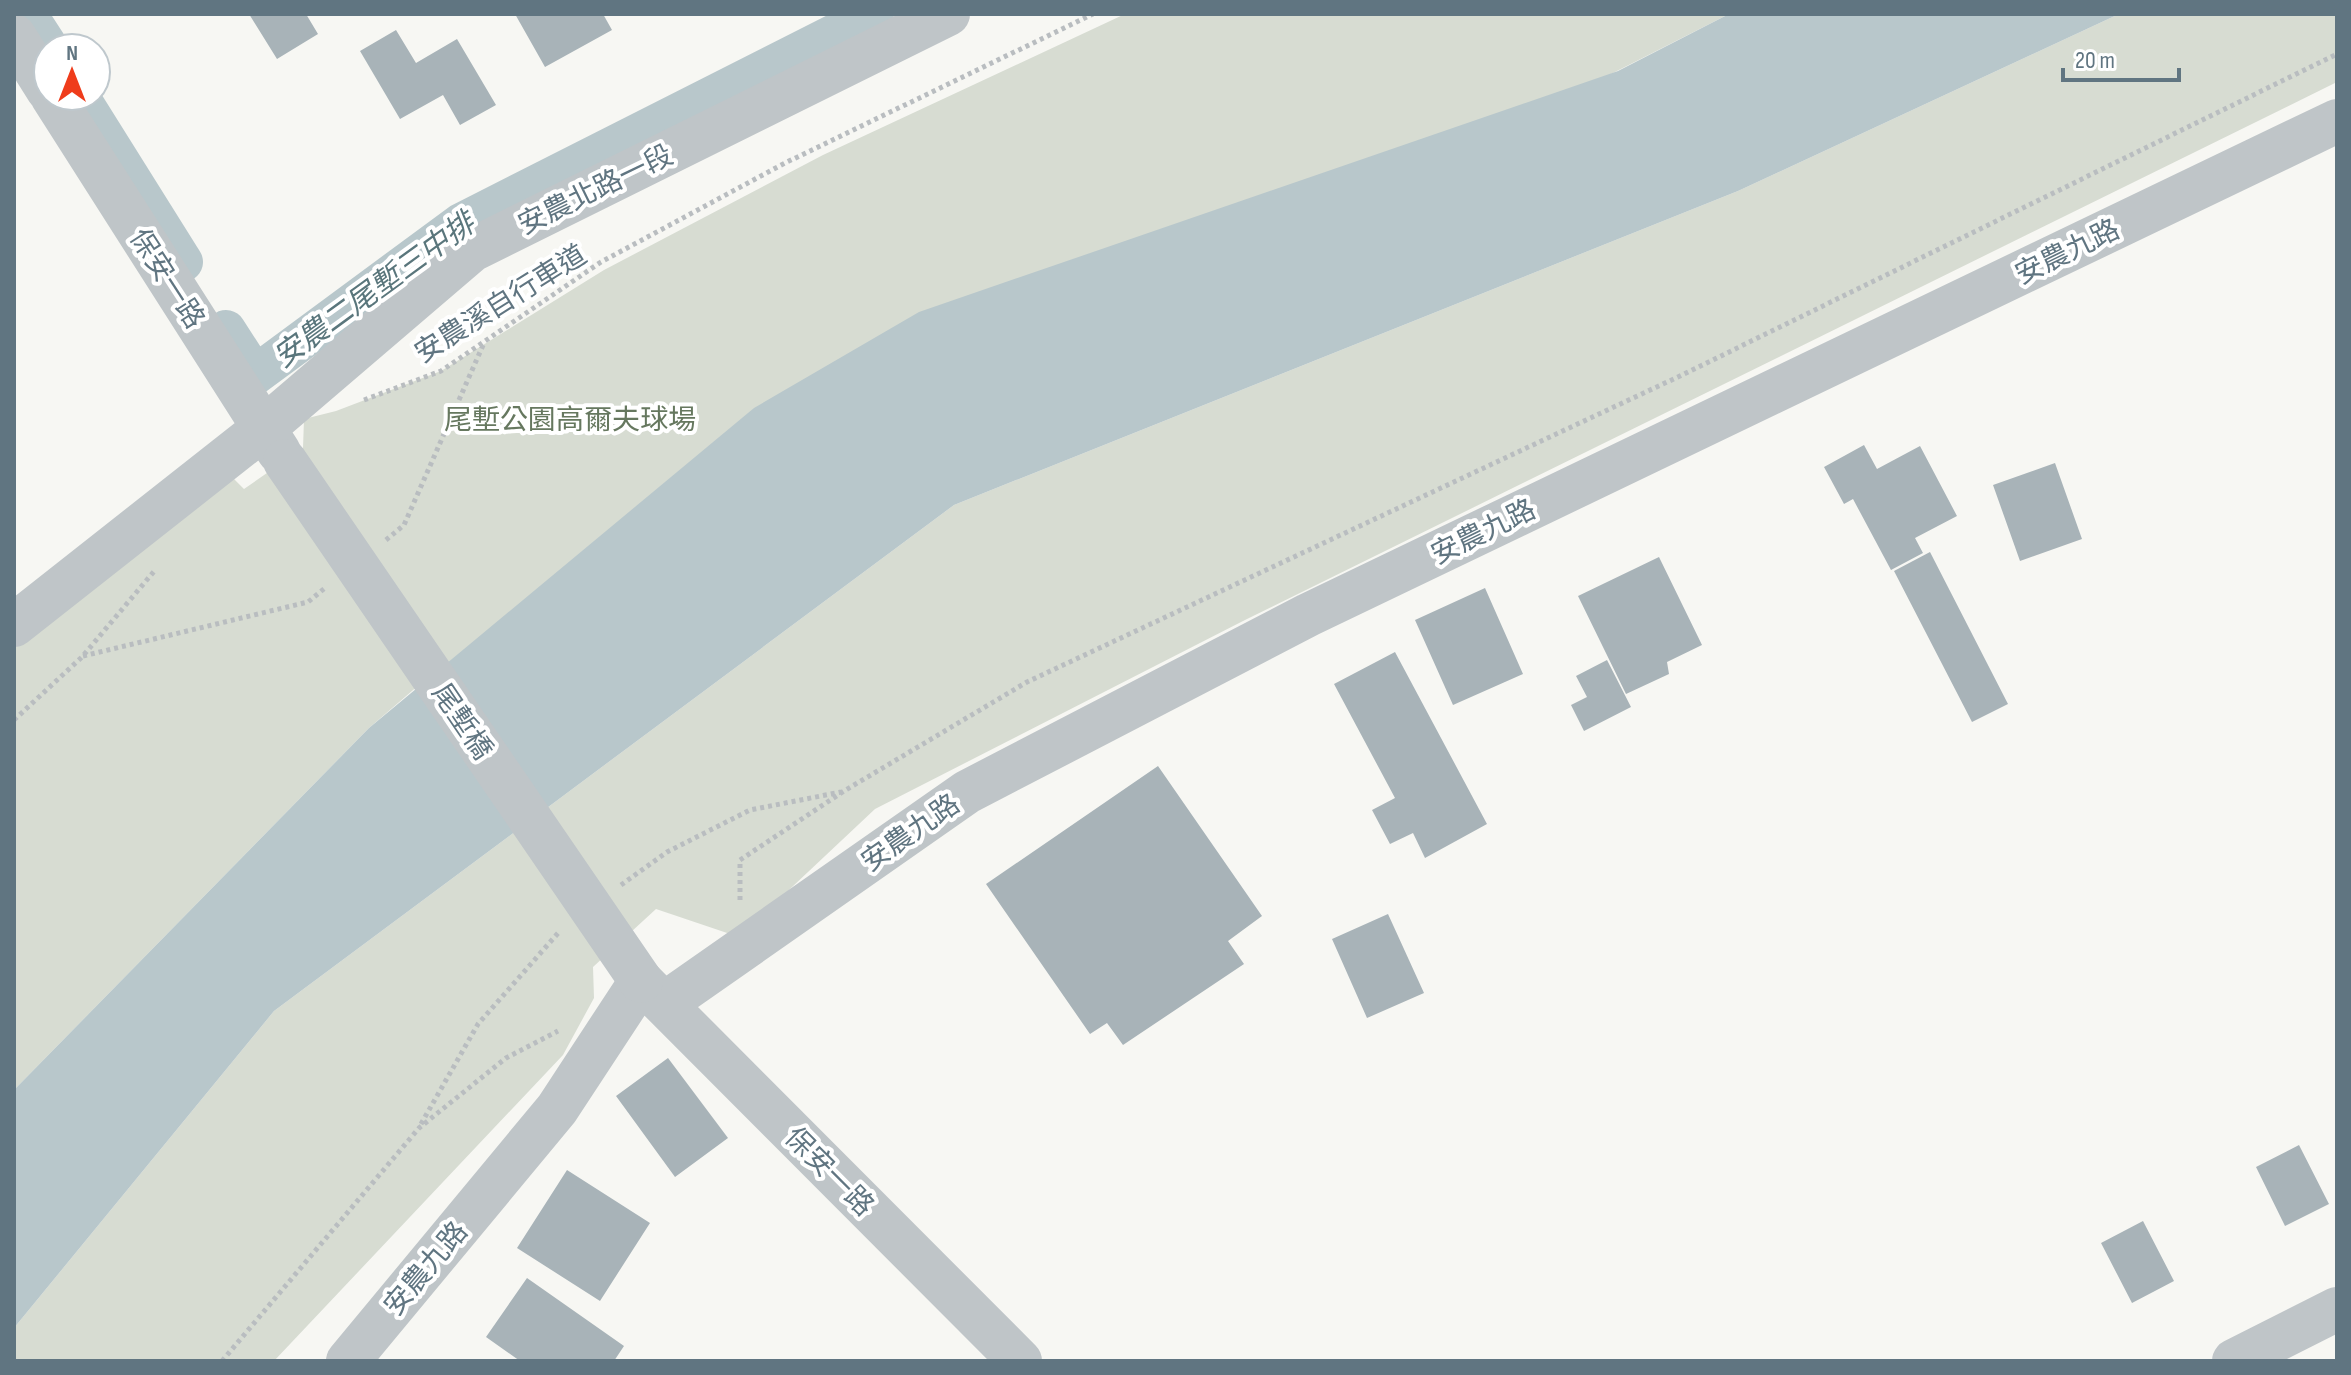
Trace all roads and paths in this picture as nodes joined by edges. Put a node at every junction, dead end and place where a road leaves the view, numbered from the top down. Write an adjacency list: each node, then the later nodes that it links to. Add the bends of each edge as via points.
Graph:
1 (948, 14): 9 (street, 安農北路一段, via 472,250)
2 (1093, 14): 8 (path, 安農溪自行車道, via 785,163 601,262 441,371)
3 (14, 36): 5 (street)
4 (2337, 54): 13 (path, via 1680,376 1027,682 740,860)
5 (32, 65)
6 (62, 112): 9 (street, 保安一路)
7 (2337, 121): 14 (street, 安農九路, via 1308,615 967,792)
8 (362, 401)
9 (274, 444): 11 (street, 安農北路一段); 14 (street, 尾塹橋, bridge)
10 (159, 567): 12 (path, via 82,657)
11 (14, 625)
12 (14, 720)
13 (740, 906)
14 (652, 993): 18 (street, 安農九路); 19 (street, 保安一路)
15 (571, 1023): 17 (path, via 506,1058 419,1128)
16 (2337, 1309): 20 (street)
17 (222, 1361)
18 (348, 1361)
19 (1020, 1361)
20 (2234, 1361)

